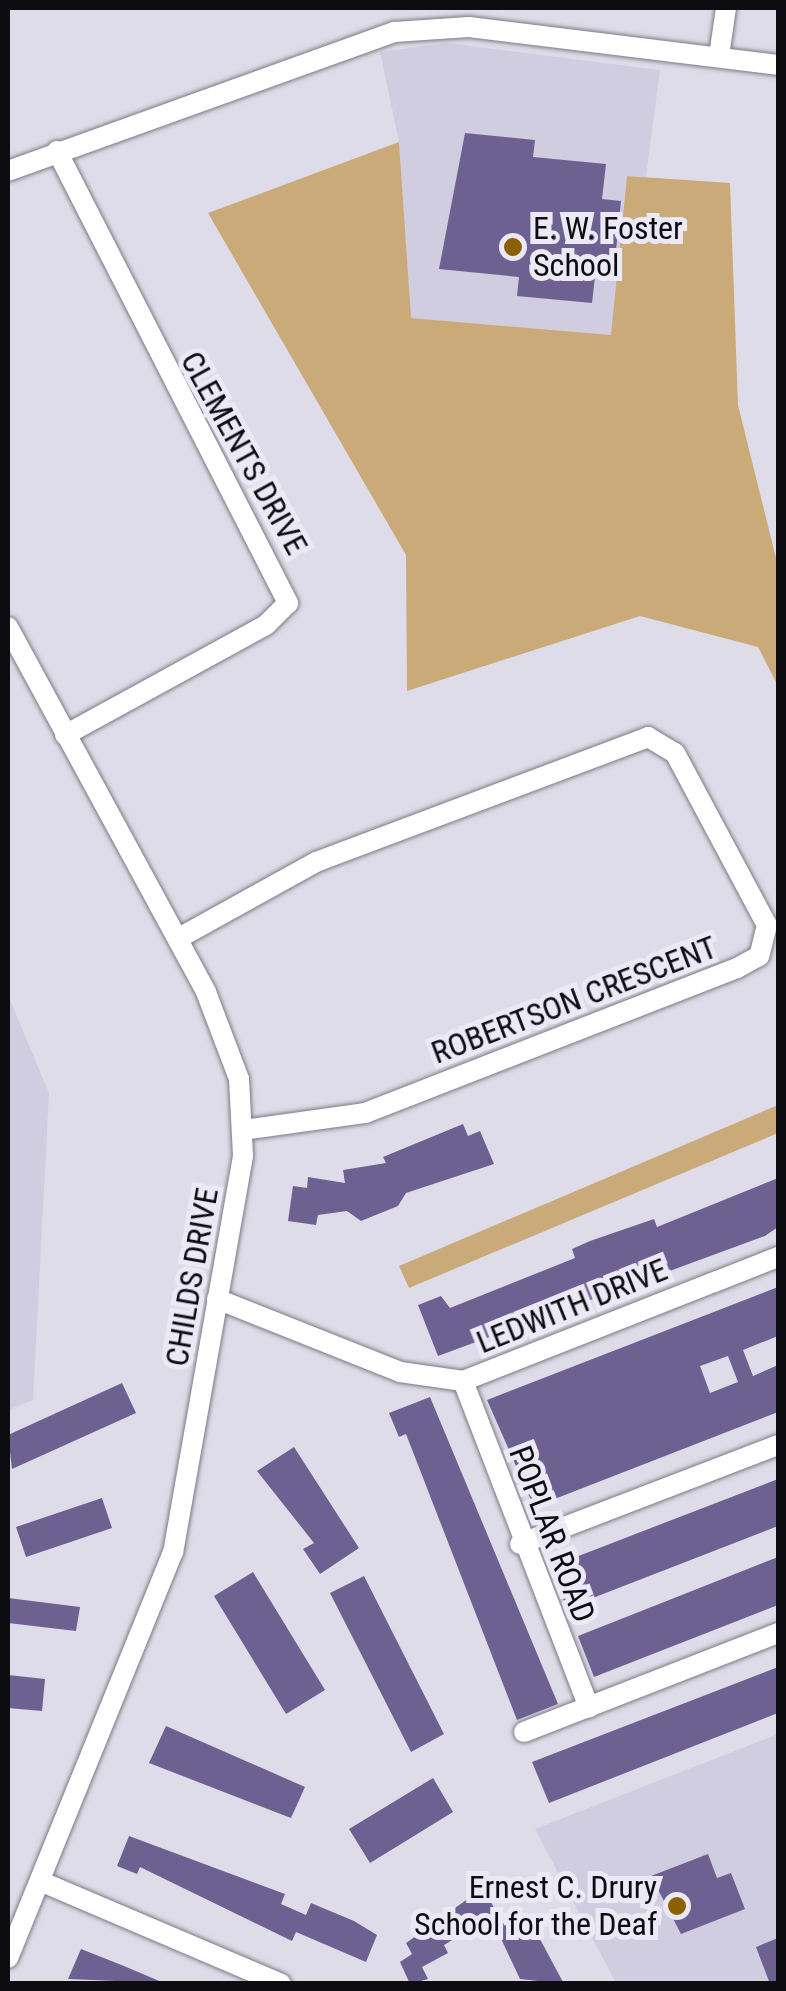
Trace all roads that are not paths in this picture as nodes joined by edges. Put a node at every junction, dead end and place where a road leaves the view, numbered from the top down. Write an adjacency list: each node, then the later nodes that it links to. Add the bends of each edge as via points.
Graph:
1 (726, 8): 3 (street)
2 (471, 17): 3 (street); 5 (street, via 326,51)
3 (719, 56): 4 (street)
4 (778, 65)
5 (57, 151): 6 (street); 8 (street, CLEMENTS DRIVE, via 288,603 266,625)
6 (8, 171)
7 (8, 627): 8 (street, CHILDS DRIVE)
8 (65, 735): 9 (street, CHILDS DRIVE)
9 (179, 938): 10 (street, CHILDS DRIVE, via 225,1034); 10 (street, ROBERTSON CRESCENT, via 316,862 648,737 675,752 767,925 759,956 737,968 365,1114)
10 (243, 1130): 12 (street, CHILDS DRIVE)
11 (778, 1257): 13 (street, LEDWITH DRIVE)
12 (217, 1299): 13 (street, LEDWITH DRIVE, via 400,1372); 19 (street, CHILDS DRIVE, via 173,1552)
13 (463, 1382): 15 (street, POPLAR ROAD)
14 (778, 1445): 15 (street)
15 (520, 1544): 17 (street, POPLAR ROAD)
16 (778, 1633): 17 (street)
17 (590, 1708): 18 (street)
18 (524, 1732)
19 (40, 1880): 20 (street, CHILDS DRIVE); 21 (street)
20 (8, 1958)
21 (281, 1984)

